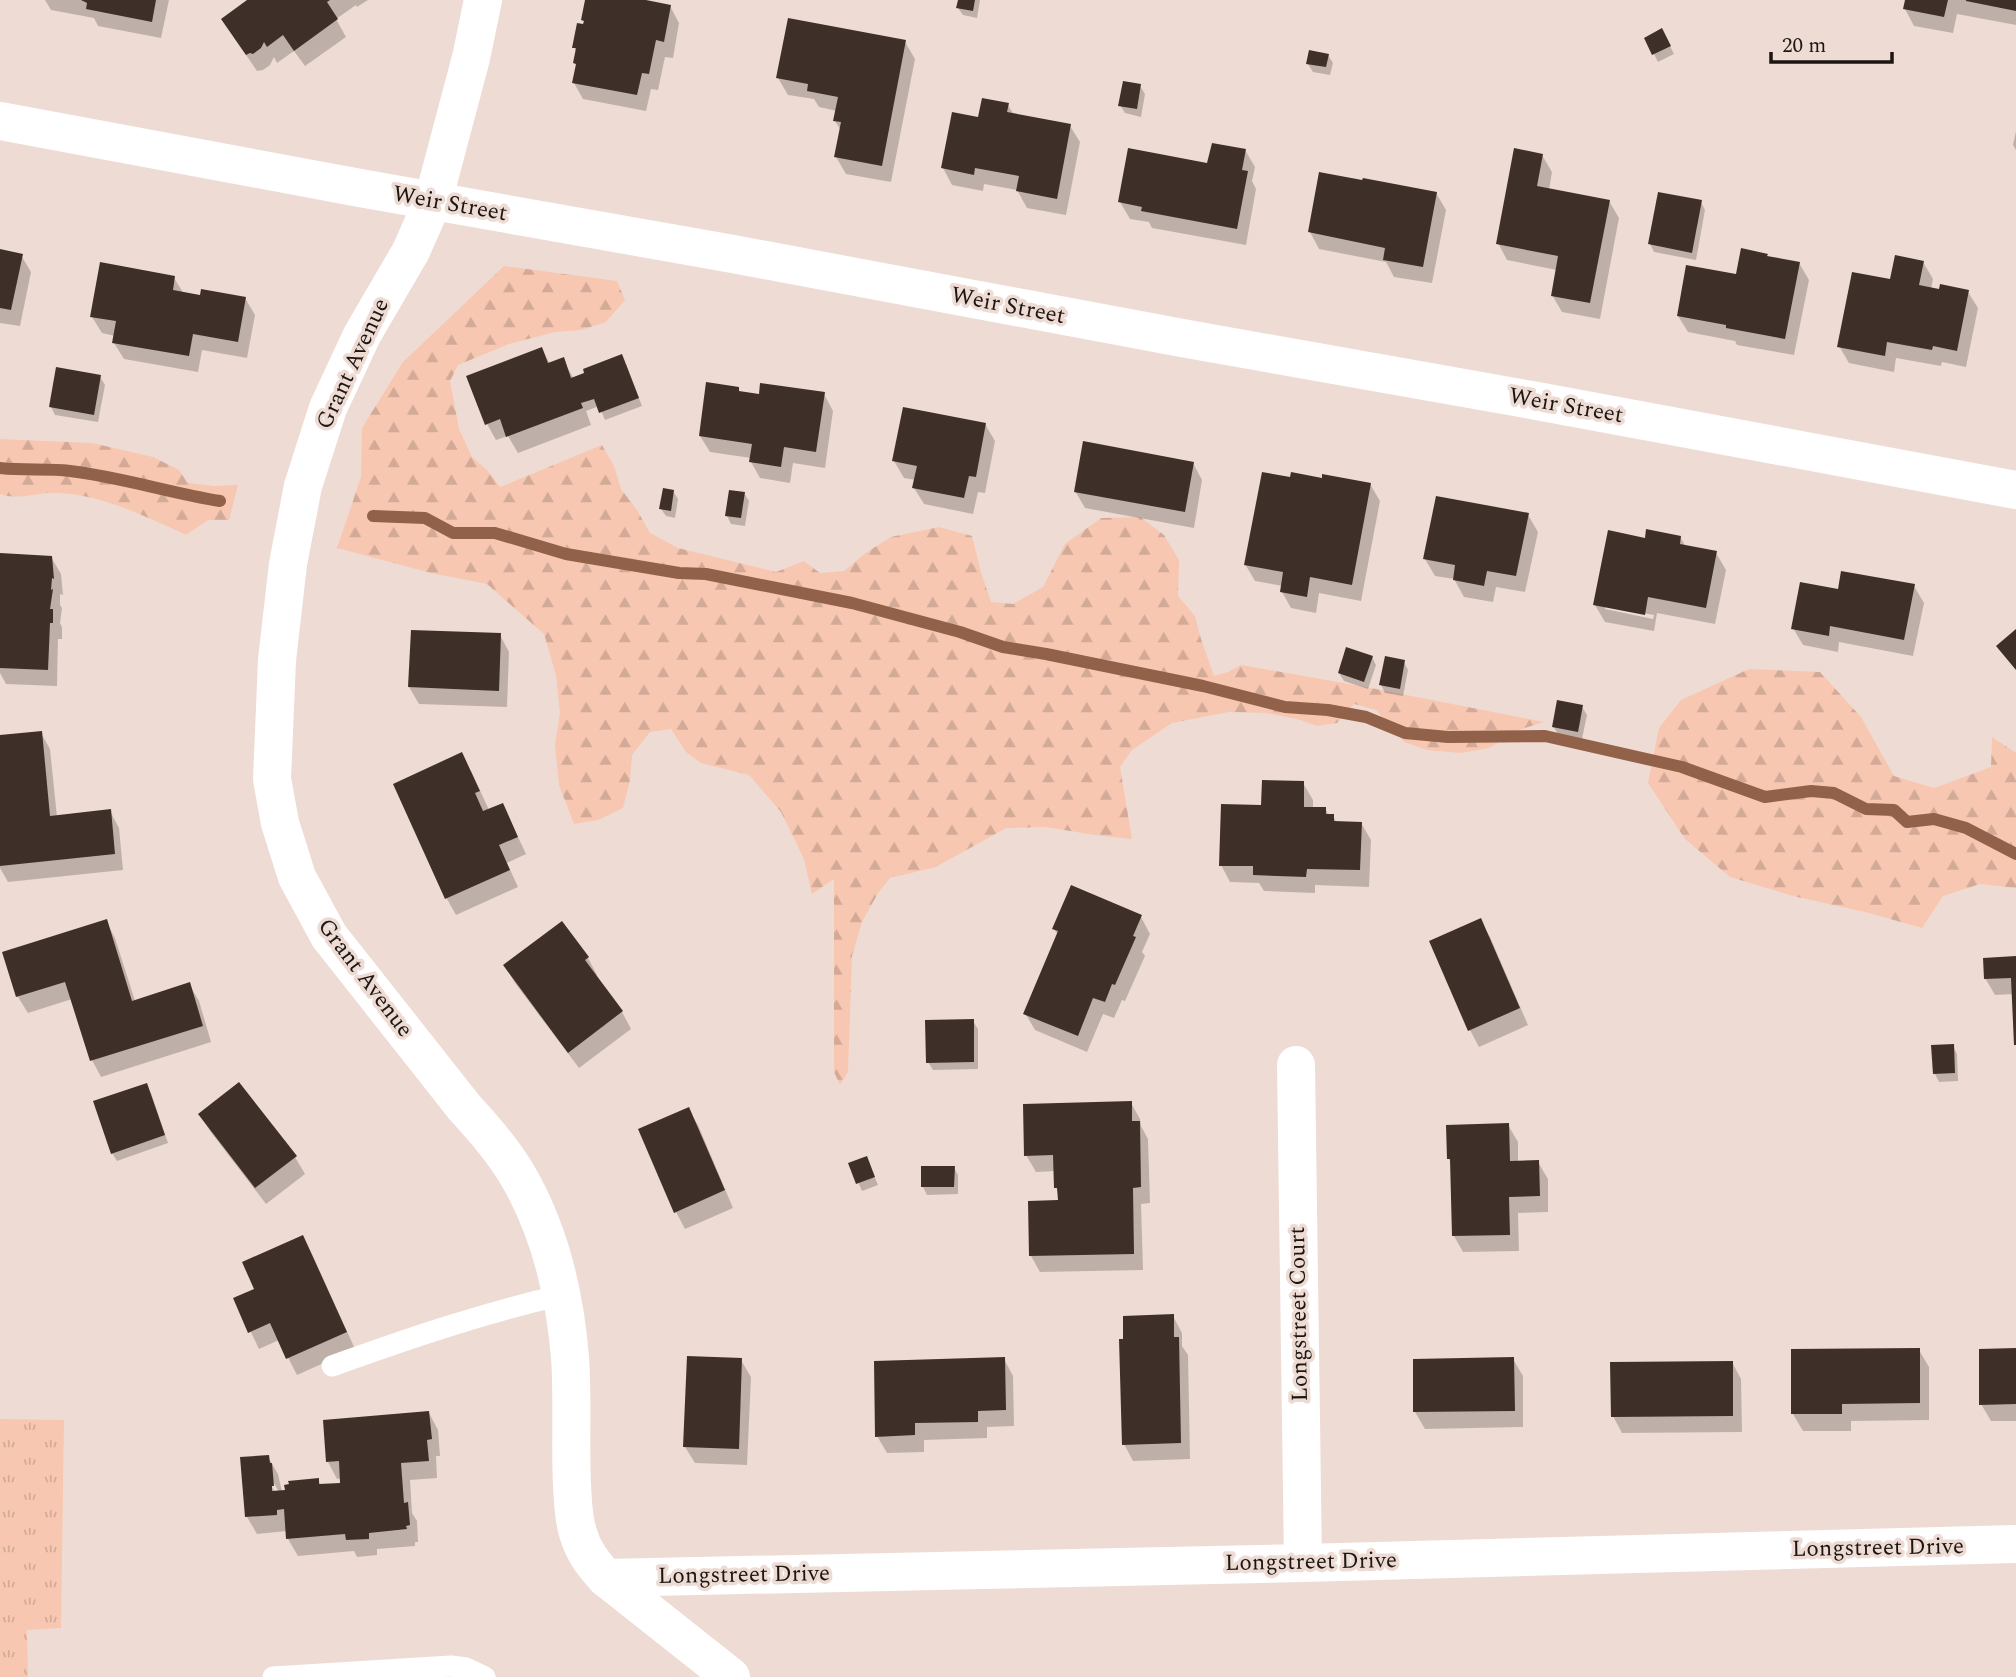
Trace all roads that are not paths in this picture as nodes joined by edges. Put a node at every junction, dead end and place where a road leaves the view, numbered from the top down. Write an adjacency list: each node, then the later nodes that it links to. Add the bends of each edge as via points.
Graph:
1 (483, 0): 3 (street, Grant Avenue)
2 (0, 121): 3 (street, Weir Street)
3 (433, 201): 4 (street, Weir Street); 6 (street, Grant Avenue, via 327,408 303,486 277,660 272,779 297,877 329,936 522,1182 546,1236)
4 (2016, 490)
5 (1296, 1065): 9 (street, Longstreet Court)
6 (562, 1295): 7 (lane); 10 (street, Grant Avenue, via 570,1358 574,1513 585,1550)
7 (332, 1366)
8 (2016, 1544): 9 (street, Longstreet Drive)
9 (1303, 1563): 10 (street, Longstreet Drive)
10 (606, 1578): 13 (street, Grant Avenue)
11 (274, 1677): 12 (lane, via 451,1666)
12 (485, 1677)
13 (731, 1677)

